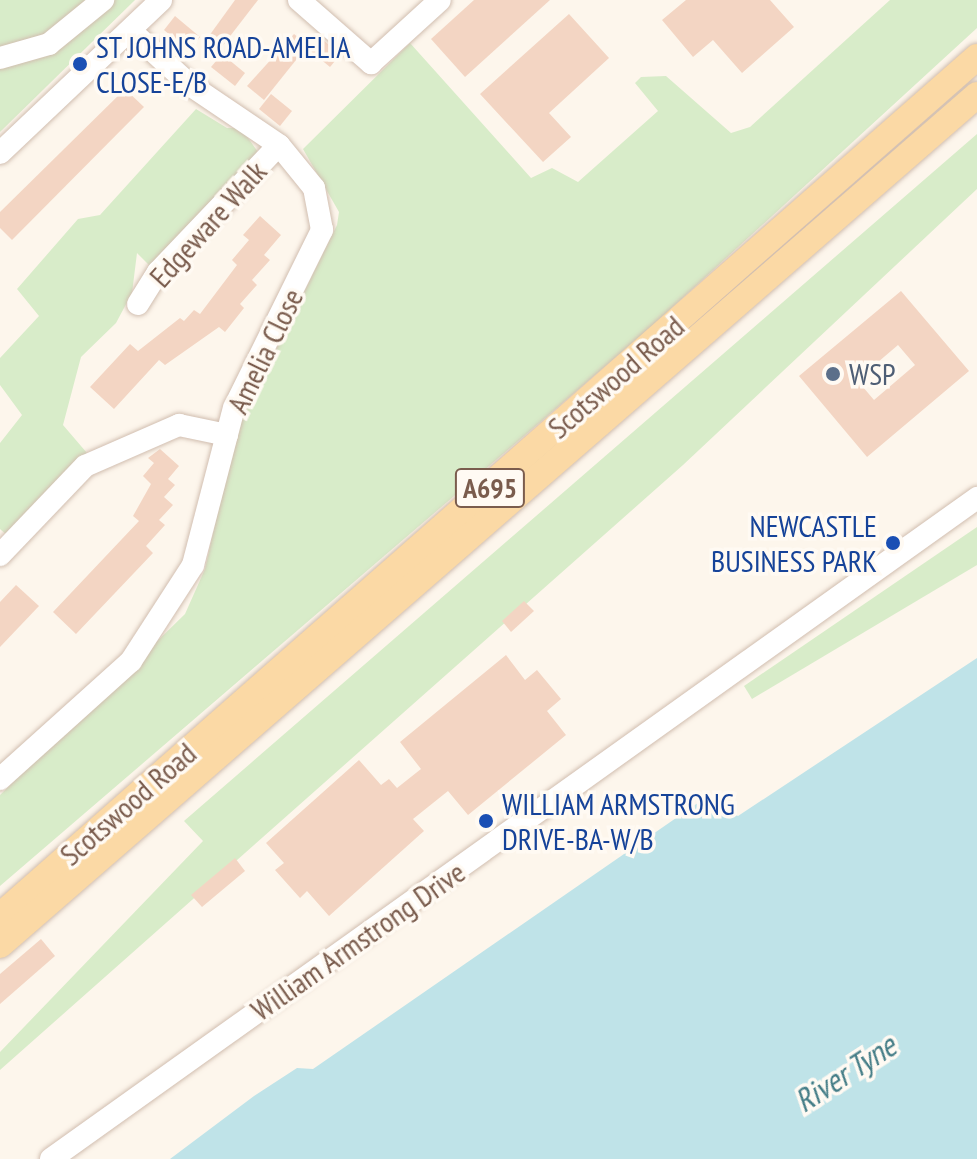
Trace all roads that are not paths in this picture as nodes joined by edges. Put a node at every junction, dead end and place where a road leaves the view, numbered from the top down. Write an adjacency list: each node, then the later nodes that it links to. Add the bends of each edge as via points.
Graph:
1 (103, 0): 7 (street, via 49,44)
2 (161, 0): 5 (street)
3 (299, 0): 4 (street, via 371,63)
4 (440, 0)
5 (130, 30): 9 (street, Amelia Close, via 190,85); 10 (street)
6 (977, 57): 16 (main road, Scotswood Road / A695)
7 (0, 58)
8 (977, 95): 17 (main road, Scotswood Road / A695)
9 (279, 145): 11 (street, Edgeware Walk, via 158,272); 12 (street, Amelia Close, via 314,188 322,230 234,408)
10 (0, 153)
11 (138, 304)
12 (227, 435): 14 (street, via 179,425 85,466); 15 (street, Amelia Close, via 193,565 131,661)
13 (977, 498): 18 (street, William Armstrong Drive)
14 (0, 555)
15 (0, 779)
16 (0, 916)
17 (0, 945)
18 (51, 1159)

